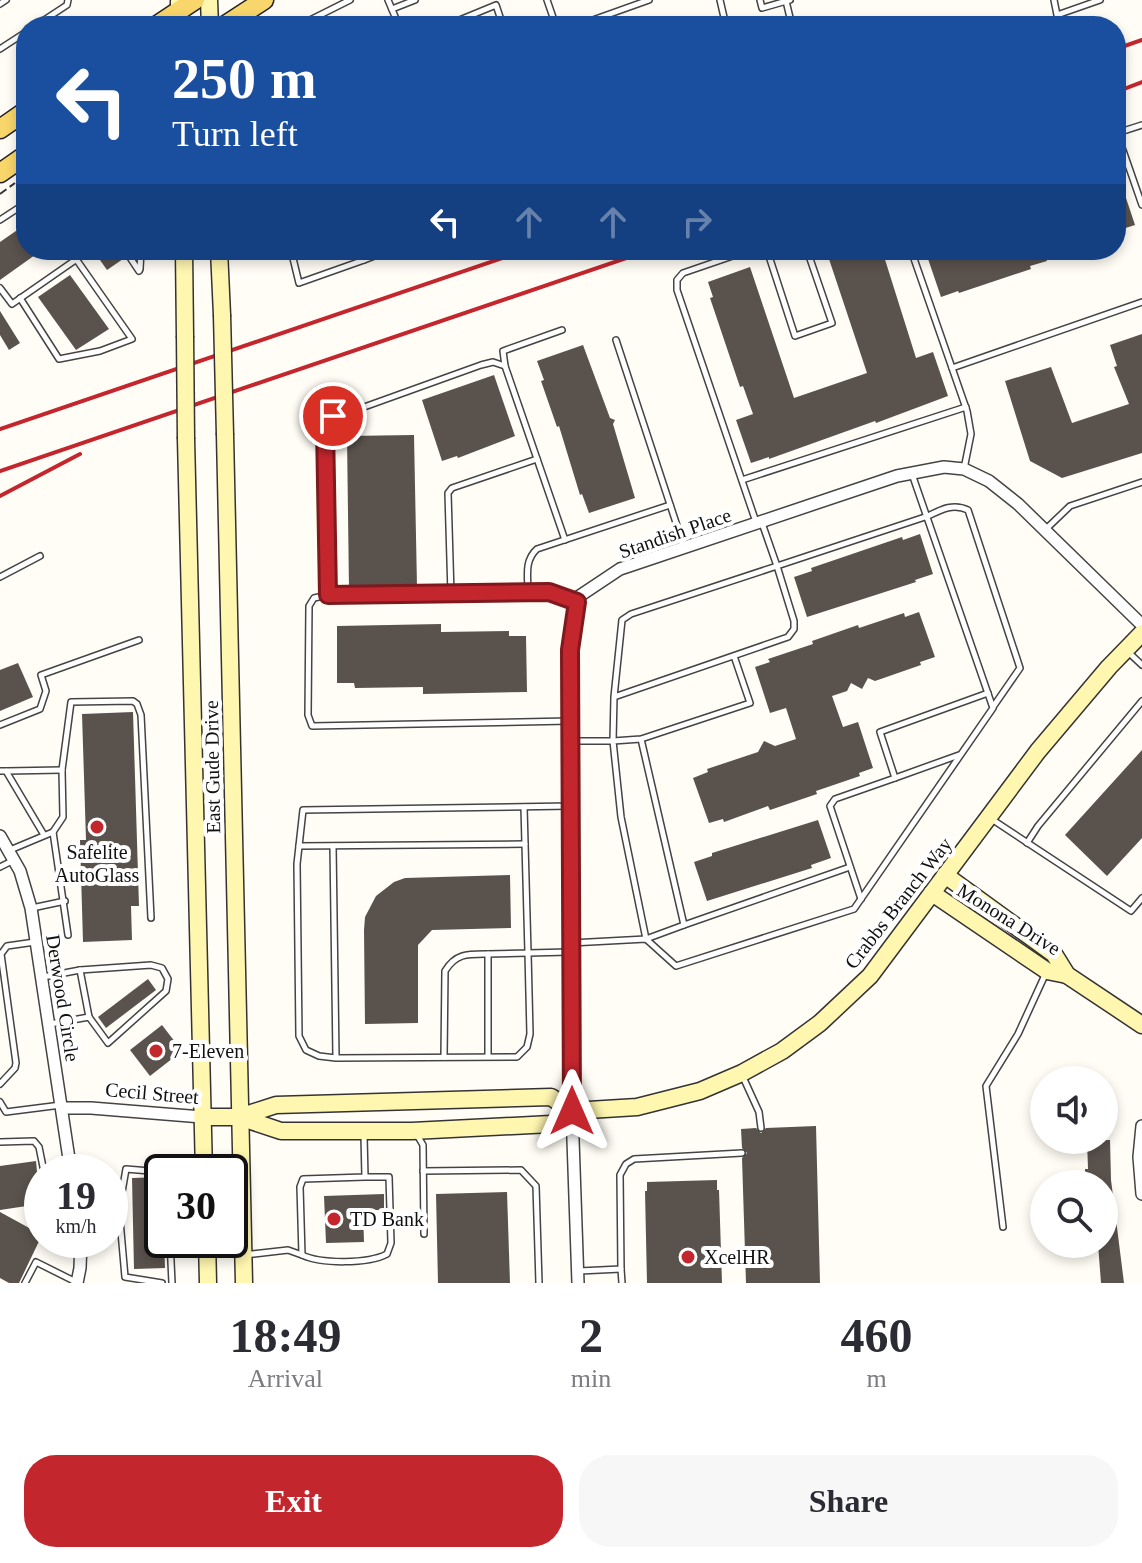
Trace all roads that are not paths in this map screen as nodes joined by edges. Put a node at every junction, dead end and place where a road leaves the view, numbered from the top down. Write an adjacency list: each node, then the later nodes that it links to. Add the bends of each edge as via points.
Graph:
1 (6, 0): 14 (lane)
2 (68, 0): 17 (lane)
3 (195, 0): 16 (main road)
4 (264, 0): 18 (main road)
5 (350, 0): 19 (lane)
6 (388, 0): 15 (lane)
7 (415, 0): 15 (lane)
8 (649, 0): 22 (lane)
9 (760, 0): 12 (lane, via 762,8)
10 (1054, 0): 11 (lane, via 1057,15)
11 (1100, 0)
12 (788, 1)
13 (495, 2): 21 (lane)
14 (0, 4)
15 (392, 9): 20 (lane)
16 (179, 12)
17 (50, 16)
18 (239, 16)
19 (318, 16)
20 (395, 16)
21 (466, 16)
22 (604, 16)
23 (1126, 159): 24 (lane)
24 (1142, 205)
25 (75, 260): 38 (lane)
26 (77, 260): 38 (lane, via 132,339 59,359)
27 (132, 260): 28 (lane, via 139,271)
28 (140, 260)
29 (184, 260): 125 (main road, East Gude Drive, bridge)
30 (219, 260): 126 (main road, East Gude Drive, bridge)
31 (293, 260): 32 (lane, via 299,283)
32 (364, 260)
33 (721, 260): 48 (lane, via 683,273 677,290)
34 (770, 260): 35 (lane, via 795,336 832,323)
35 (810, 260)
36 (914, 260): 43 (lane)
37 (0, 288): 38 (lane, via 12,304)
38 (20, 298)
39 (1142, 302): 43 (lane)
40 (562, 330): 42 (lane, via 503,351)
41 (616, 340): 50 (lane)
42 (505, 366): 45 (lane); 61 (lane, via 481,365 328,420)
43 (952, 368): 44 (lane)
44 (966, 407): 46 (lane, via 971,434); 48 (lane)
45 (537, 459): 54 (lane); 60 (lane, via 448,493)
46 (964, 469): 47 (street, Standish Place); 53 (street, via 989,481)
47 (912, 474): 51 (lane); 52 (street, Standish Place)
48 (742, 480): 52 (lane)
49 (1142, 482): 53 (lane, via 1070,506)
50 (670, 505): 54 (lane); 55 (lane)
51 (928, 516): 57 (lane); 69 (lane); 72 (lane, via 958,505 968,510 1020,668)
52 (759, 523): 55 (street, Standish Place); 57 (lane)
53 (1045, 530): 63 (street)
54 (565, 540): 59 (lane, via 530,556)
55 (684, 548): 62 (street, Standish Place, via 620,569)
56 (40, 556): 58 (lane)
57 (777, 566): 67 (lane, via 794,629 788,637); 70 (lane, via 622,620)
58 (0, 577)
59 (528, 592): 60 (lane); 62 (lane, via 549,592)
60 (451, 594): 61 (lane)
61 (328, 595): 73 (lane, via 314,598 309,606 312,726)
62 (577, 602): 73 (street, via 570,650)
63 (1142, 625)
64 (1142, 633): 66 (main road, Crabbs Branch Way)
65 (139, 640): 74 (lane, via 41,675 46,691 40,709)
66 (1127, 650): 68 (lane); 84 (main road, Crabbs Branch Way, via 1038,751)
67 (734, 656): 70 (lane); 75 (lane, via 750,703)
68 (1142, 665)
69 (988, 693): 72 (lane); 81 (lane, via 880,732)
70 (614, 697): 77 (lane)
71 (1142, 701): 88 (lane)
72 (993, 708): 78 (lane)
73 (570, 721): 76 (street)
74 (0, 725)
75 (641, 739): 77 (lane); 102 (lane)
76 (570, 741): 77 (lane); 82 (street)
77 (613, 741): 104 (lane, via 621,817)
78 (961, 754): 81 (lane); 98 (lane)
79 (62, 770): 80 (lane); 85 (lane, via 63,817); 101 (lane, via 71,702 137,704)
80 (3, 771): 86 (lane)
81 (895, 778): 94 (lane, via 835,799 830,806)
82 (571, 806): 83 (lane); 106 (street)
83 (524, 807): 89 (lane); 90 (lane, via 303,810)
84 (989, 817): 88 (lane); 95 (main road, Crabbs Branch Way)
85 (53, 832): 86 (lane); 99 (lane)
86 (44, 835): 92 (lane)
87 (0, 836): 92 (street, Derwood Circle)
88 (1027, 843): 97 (lane, via 1131,911)
89 (525, 844): 91 (lane); 107 (lane)
90 (299, 846): 91 (lane); 118 (lane, via 299,1036 306,1050)
91 (333, 846): 118 (lane)
92 (13, 855): 93 (lane); 100 (street, Derwood Circle)
93 (0, 867)
94 (850, 867): 98 (lane); 102 (lane)
95 (945, 875): 96 (main road, Crabbs Branch Way); 111 (main road, Monona Drive, via 1054,954)
96 (932, 893): 110 (main road, Monona Drive); 119 (main road, Crabbs Branch Way, via 870,976 830,1014 782,1051)
97 (1142, 898)
98 (861, 899): 104 (lane, via 854,909 676,966)
99 (65, 901): 100 (lane); 103 (lane)
100 (31, 908): 105 (street, Derwood Circle)
101 (151, 918)
102 (684, 925): 104 (lane)
103 (68, 935)
104 (646, 939): 106 (lane)
105 (36, 942): 112 (street, Derwood Circle); 120 (lane, via 7,946 1,954 16,1063)
106 (571, 948): 107 (lane); 123 (street)
107 (528, 953): 108 (lane); 116 (lane, via 527,1047 517,1057)
108 (488, 954): 116 (lane); 117 (lane, via 461,955 445,971)
109 (80, 970): 112 (lane); 113 (lane); 113 (lane, via 151,965 162,968 168,979 166,991 108,1043)
110 (1047, 971): 111 (main road, Monona Drive); 140 (lane, via 986,1086)
111 (1067, 975): 115 (main road, Monona Drive)
112 (42, 977): 114 (street, Derwood Circle)
113 (89, 1017): 114 (lane)
114 (49, 1024): 122 (street, Derwood Circle)
115 (1142, 1025)
116 (488, 1056): 117 (lane)
117 (444, 1057): 118 (lane)
118 (336, 1058)
119 (742, 1073): 123 (main road, Crabbs Branch Way, via 700,1091 637,1107); 128 (lane)
120 (0, 1084)
121 (0, 1102): 124 (lane)
122 (62, 1106): 124 (lane); 125 (street, Cecil Street); 134 (street, Derwood Circle)
123 (572, 1111): 126 (main road, Crabbs Branch Way, via 551,1097 276,1105); 130 (main road, Crabbs Branch Way, via 551,1124); 150 (street)
124 (3, 1112)
125 (202, 1117): 126 (main road, Cecil Street); 135 (main road, East Gude Drive)
126 (239, 1117): 129 (main road, Crabbs Branch Way, via 281,1131); 136 (main road, East Gude Drive)
127 (1142, 1126): 139 (street)
128 (761, 1128)
129 (364, 1131): 130 (main road, Crabbs Branch Way); 138 (lane)
130 (415, 1131): 137 (lane, via 423,1145)
131 (0, 1142): 133 (lane, via 34,1141)
132 (742, 1153): 149 (lane, via 634,1159 626,1164 620,1175)
133 (40, 1154)
134 (69, 1154)
135 (203, 1154)
136 (240, 1154)
137 (423, 1171): 141 (lane); 157 (lane, via 521,1170 529,1176 536,1186)
138 (365, 1177): 143 (lane, via 303,1179); 143 (lane, via 389,1177 387,1254 376,1260 314,1260)
139 (1142, 1194)
140 (1003, 1227)
141 (424, 1234)
142 (248, 1254): 143 (lane, via 288,1250)
143 (302, 1255)
144 (79, 1258): 151 (street)
145 (123, 1258): 153 (lane, via 125,1277)
146 (171, 1258): 154 (lane)
147 (207, 1258): 155 (main road)
148 (243, 1258): 156 (main road, East Gude Drive)
149 (621, 1269): 150 (lane); 158 (lane)
150 (578, 1277)
151 (77, 1282): 152 (lane, via 36,1262)
152 (25, 1283)
153 (162, 1283)
154 (172, 1283)
155 (208, 1283)
156 (244, 1283)
157 (539, 1283)
158 (622, 1283)

